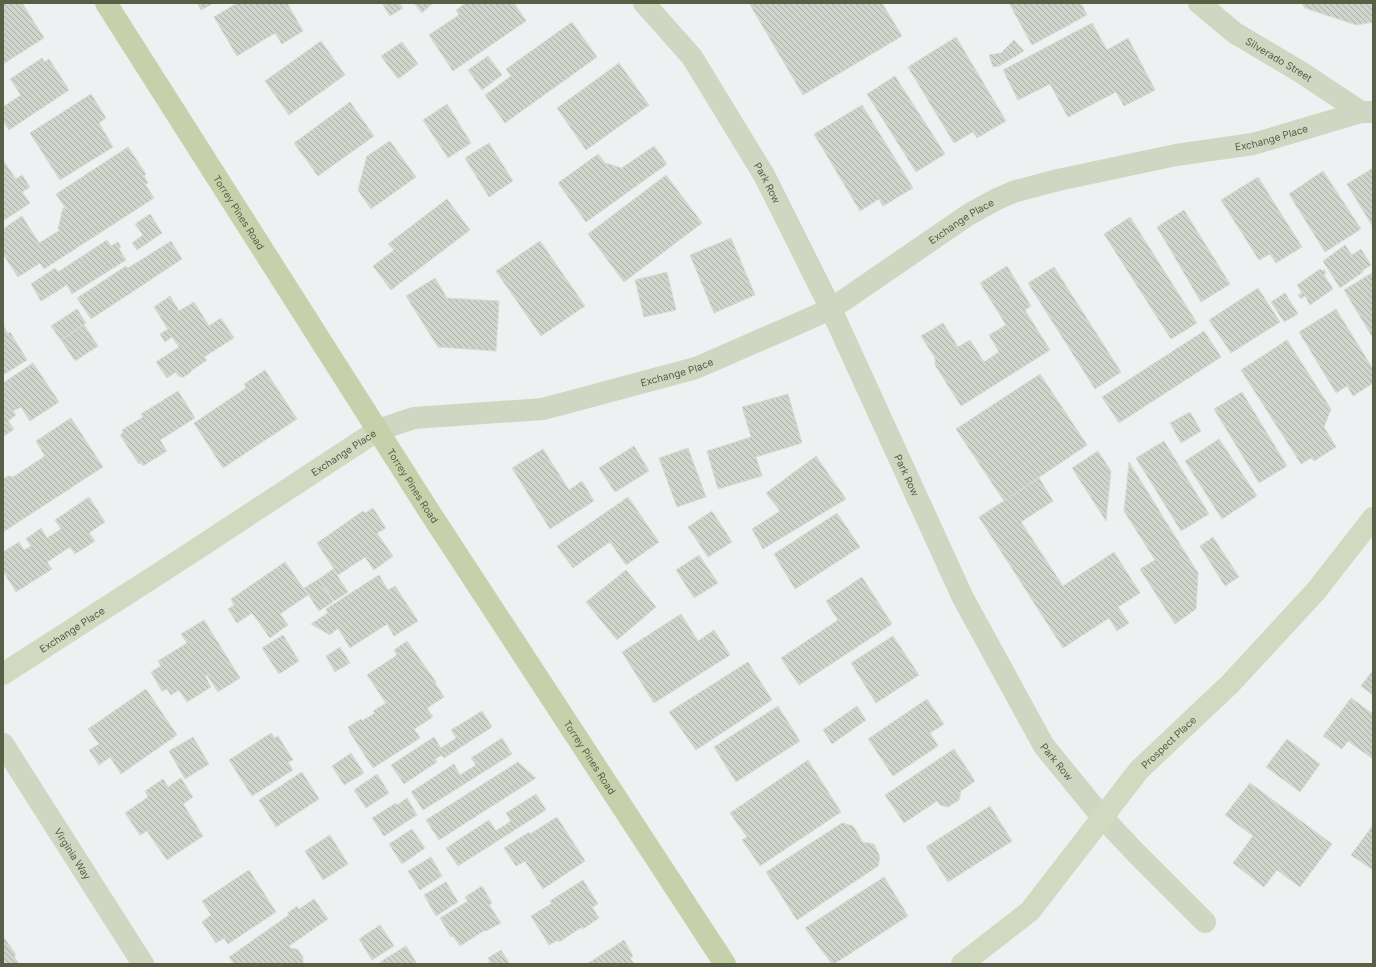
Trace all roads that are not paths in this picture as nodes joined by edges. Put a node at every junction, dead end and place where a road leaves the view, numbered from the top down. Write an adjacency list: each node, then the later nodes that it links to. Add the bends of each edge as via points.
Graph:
1 (106, 3): 6 (main road, Torrey Pines Road)
2 (644, 3): 5 (street, Park Row, via 692,57 764,175)
3 (1199, 3): 4 (street, Silverado Street, via 1235,33)
4 (1367, 112): 5 (street, Exchange Place, via 1253,144 1176,155 1016,191 968,215)
5 (831, 309): 6 (street, Exchange Place, via 696,368 574,401 543,409 414,418); 10 (street, Park Row, via 963,598 1044,746)
6 (378, 430): 8 (main road, Exchange Place); 13 (main road, Torrey Pines Road)
7 (1373, 518): 10 (main road, Prospect Place, via 1316,591 1230,684 1139,770)
8 (3, 674)
9 (3, 744): 12 (street, Virginia Way)
10 (1102, 817): 11 (street, Park Row); 14 (main road, Prospect Place, via 1030,911)
11 (1205, 922)
12 (143, 964)
13 (725, 964)
14 (962, 964)

